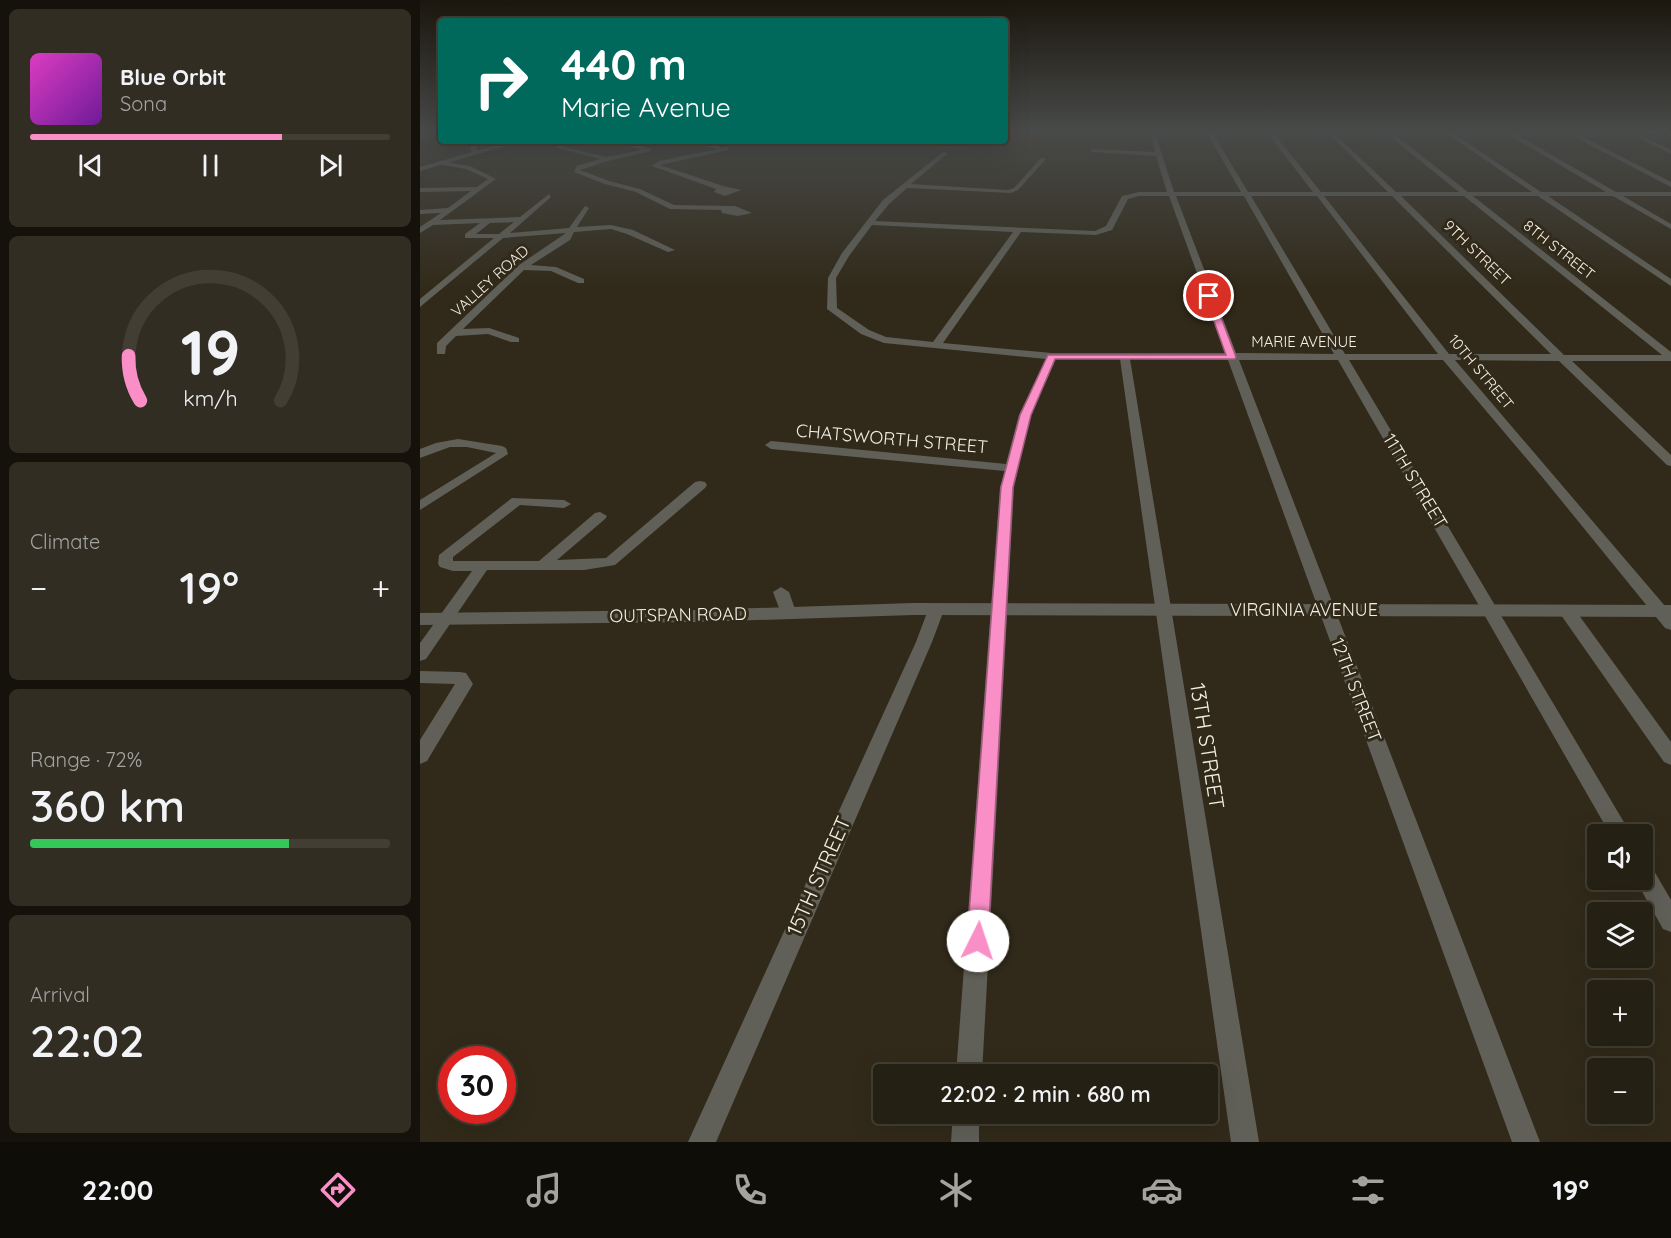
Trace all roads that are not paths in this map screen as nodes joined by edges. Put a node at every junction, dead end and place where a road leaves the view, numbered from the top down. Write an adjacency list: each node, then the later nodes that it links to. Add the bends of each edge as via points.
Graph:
1 (489, 182): 18 (street)
2 (612, 182): 14 (street)
3 (625, 182): 15 (street)
4 (706, 182): 17 (street)
5 (909, 182): 16 (street)
6 (1022, 182): 16 (street, via 1009,192)
7 (1167, 182): 20 (street, 12TH STREET)
8 (1238, 182): 21 (street, 11TH STREET)
9 (1311, 182): 22 (street, 10TH STREET)
10 (1381, 182): 23 (street, 9TH STREET)
11 (1452, 182): 24 (street, 8TH STREET)
12 (1523, 182): 25 (street)
13 (1595, 182): 26 (street)
14 (606, 183): 15 (street)
15 (616, 186): 30 (street, via 638,190)
16 (905, 186): 38 (street)
17 (721, 188)
18 (480, 189): 19 (street); 33 (street)
19 (420, 190)
20 (1171, 194): 21 (street); 40 (street, via 1130,195 1109,228 1098,233); 55 (street, 12TH STREET)
21 (1245, 194): 22 (street); 56 (street, 11TH STREET)
22 (1320, 194): 23 (street); 59 (street, 10TH STREET)
23 (1393, 194): 24 (street); 53 (street, 9TH STREET)
24 (1467, 194): 25 (street); 57 (street, 8TH STREET)
25 (1540, 194): 26 (street); 47 (street)
26 (1615, 194): 27 (street); 39 (street)
27 (1671, 194)
28 (549, 196): 35 (street)
29 (675, 198): 30 (street)
30 (659, 202): 32 (street, via 680,208)
31 (585, 208): 41 (street, VALLEY ROAD)
32 (725, 208)
33 (450, 210): 34 (street); 37 (street)
34 (420, 212)
35 (521, 219): 36 (street); 43 (street)
36 (487, 220): 37 (street); 43 (street, via 468,236)
37 (432, 222): 42 (street)
38 (870, 223): 40 (street); 51 (street, MARIE AVENUE, via 834,272 832,309 878,338)
39 (1671, 227)
40 (1019, 229): 51 (street)
41 (573, 230): 43 (street); 44 (street, via 616,227); 45 (street, VALLEY ROAD)
42 (420, 231)
43 (502, 236): 48 (street)
44 (670, 250)
45 (522, 267): 46 (street, via 553,269); 49 (street, VALLEY ROAD)
46 (580, 281)
47 (1671, 283)
48 (420, 304)
49 (453, 333): 50 (street, via 489,331); 52 (street, VALLEY ROAD, via 441,345)
50 (515, 340)
51 (935, 346): 54 (street, MARIE AVENUE)
52 (441, 352)
53 (1558, 354): 57 (street, MARIE AVENUE); 59 (street, MARIE AVENUE); 62 (street, 9TH STREET)
54 (1052, 357): 58 (street, MARIE AVENUE); 63 (street, via 1025,415)
55 (1232, 357): 56 (street, MARIE AVENUE); 58 (street, MARIE AVENUE); 71 (street, 12TH STREET)
56 (1341, 357): 59 (street, MARIE AVENUE); 75 (street, 11TH STREET)
57 (1671, 357)
58 (1125, 358): 74 (street, 13TH STREET)
59 (1447, 358): 78 (street, 10TH STREET)
60 (771, 445): 63 (street, CHATSWORTH STREET)
61 (420, 454): 66 (street, via 449,442 502,451)
62 (1671, 462)
63 (1011, 468): 73 (street)
64 (700, 485): 68 (street, via 610,562)
65 (564, 504): 69 (street, via 517,501 446,555 444,561 453,566)
66 (420, 506)
67 (600, 516): 68 (street)
68 (543, 565): 69 (street)
69 (483, 566): 79 (street)
70 (781, 592): 77 (street)
71 (1326, 609): 74 (street, VIRGINIA AVENUE); 75 (street, VIRGINIA AVENUE); 93 (street, 12TH STREET)
72 (936, 610): 73 (street, VIRGINIA AVENUE); 77 (street, OUTSPAN ROAD); 90 (street, 15TH STREET)
73 (999, 610): 74 (street, VIRGINIA AVENUE); 88 (street)
74 (1163, 610): 92 (street, 13TH STREET)
75 (1491, 610): 76 (street, VIRGINIA AVENUE); 85 (street, 11TH STREET)
76 (1567, 611): 78 (street, VIRGINIA AVENUE); 84 (street)
77 (788, 612): 79 (street, OUTSPAN ROAD)
78 (1667, 615)
79 (446, 619): 80 (street, OUTSPAN ROAD); 81 (street)
80 (420, 620)
81 (420, 656)
82 (420, 677): 83 (street, via 460,678 464,684)
83 (420, 756)
84 (1671, 757)
85 (1615, 824)
86 (1653, 890): 87 (street)
87 (1671, 921)
88 (970, 1064)
89 (966, 1124): 91 (street)
90 (702, 1142)
91 (965, 1142)
92 (1245, 1142)
93 (1526, 1142)

